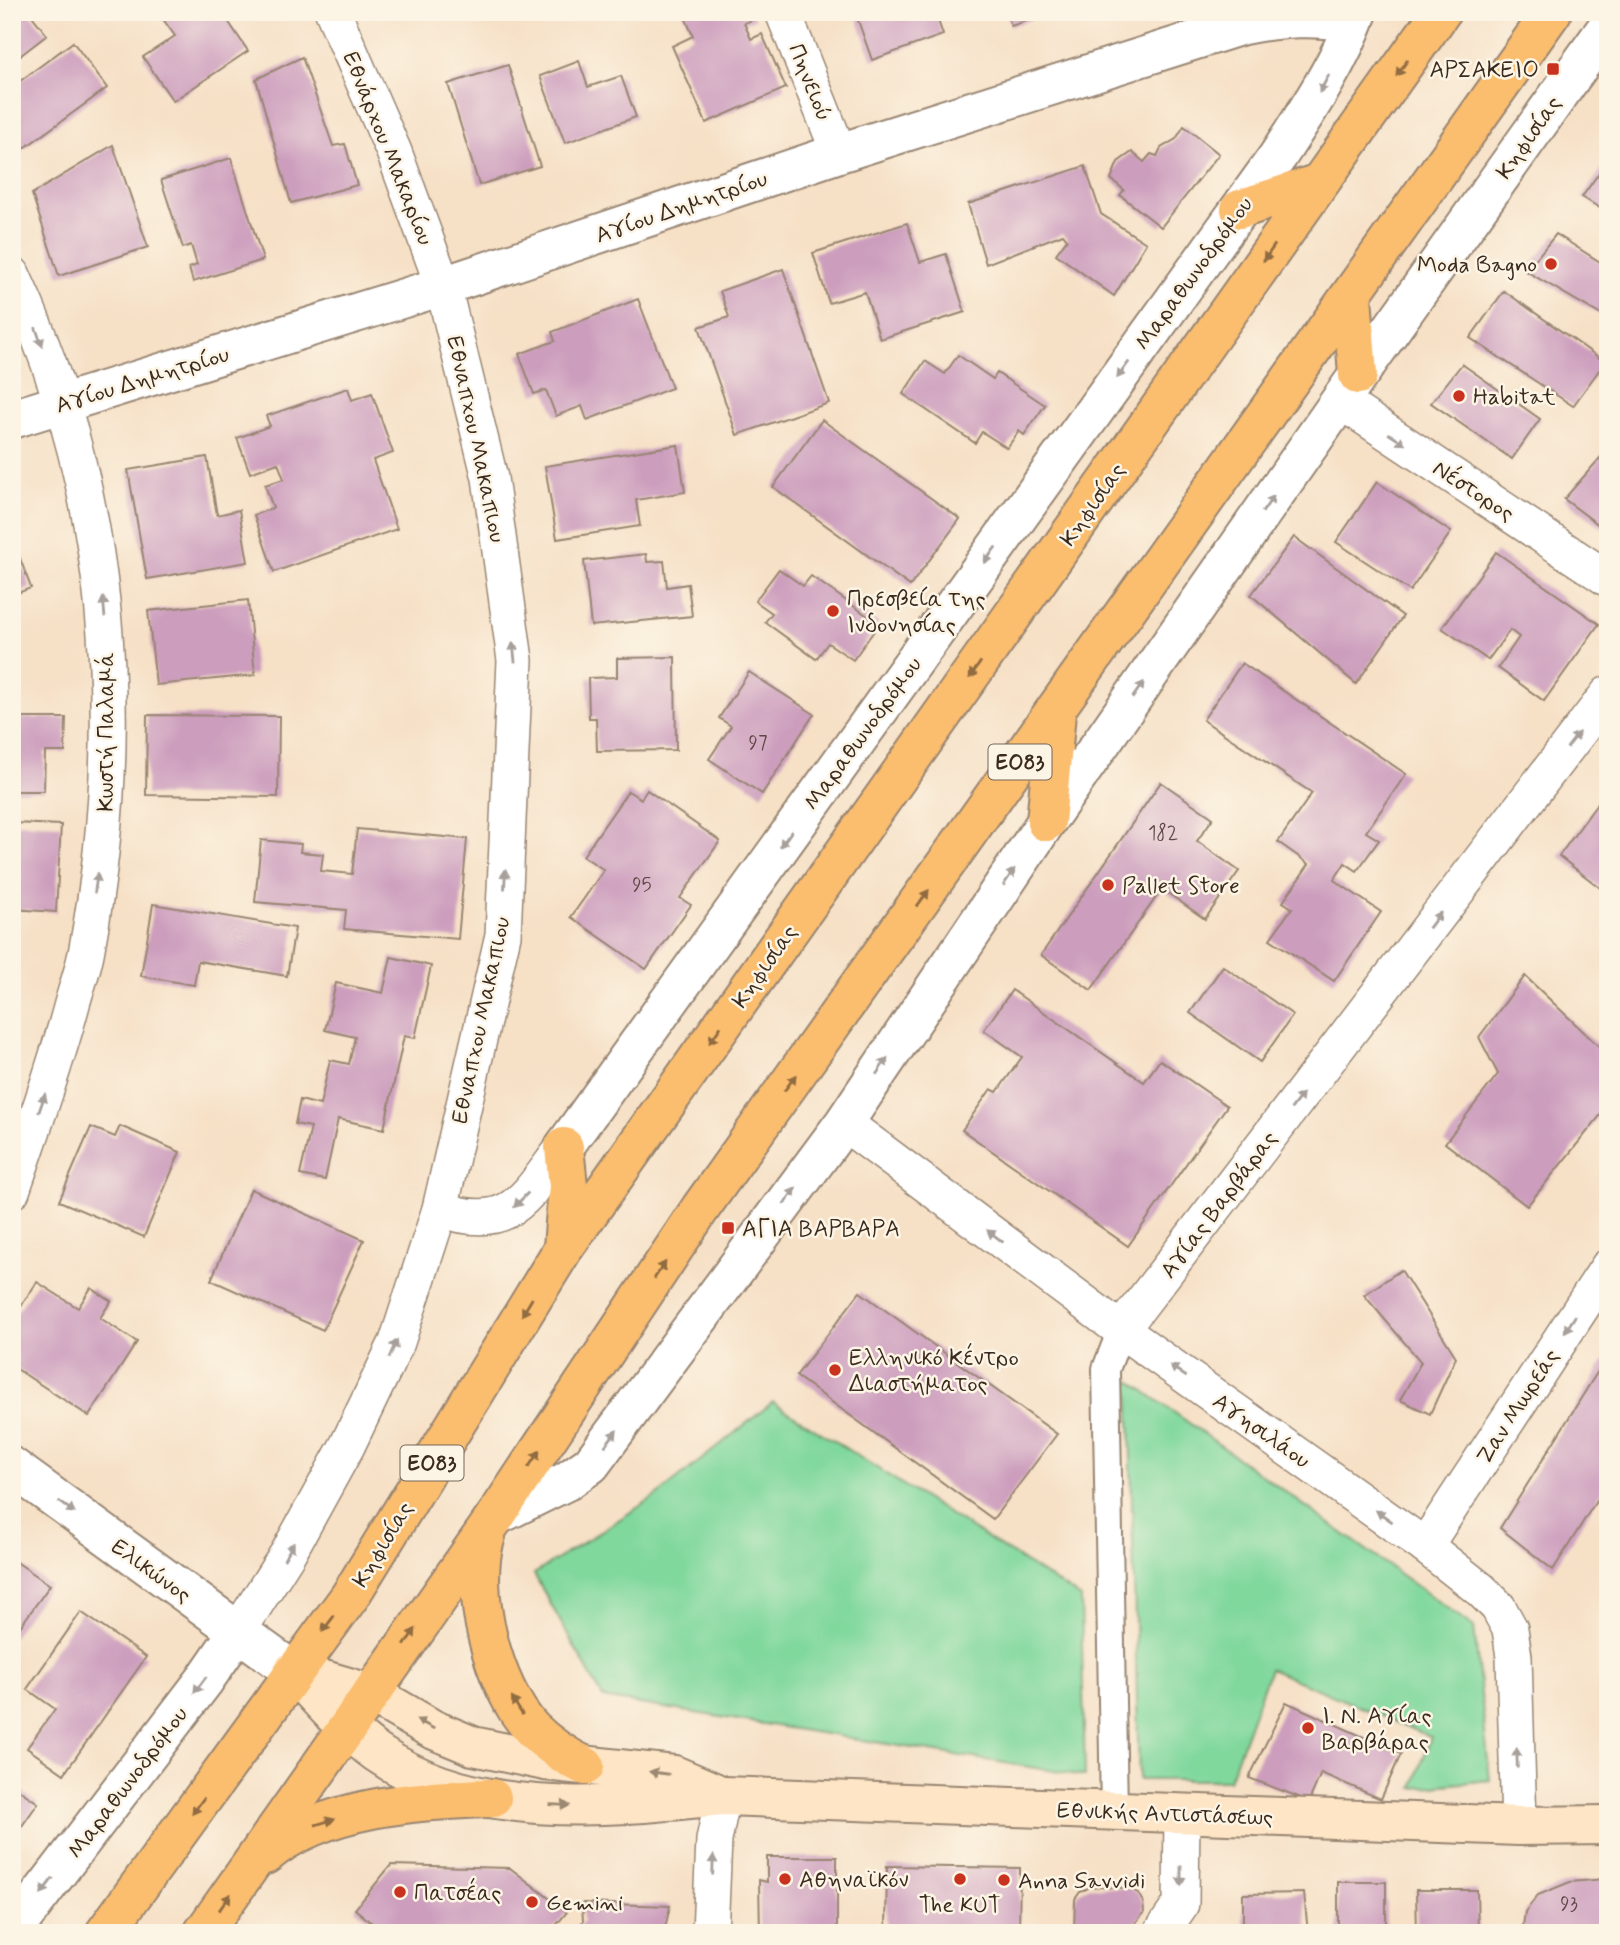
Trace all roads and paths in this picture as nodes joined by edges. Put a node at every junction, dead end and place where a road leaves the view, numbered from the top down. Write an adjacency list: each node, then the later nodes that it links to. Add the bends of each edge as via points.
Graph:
1 (333, 12): 11 (street, Εθνάρχου Μακαρίου, via 394,152)
2 (783, 12): 7 (street, Πηνειού)
3 (1441, 12): 8 (main road, Κηφισίας / ΕΟ83, one-way to 8)
4 (1552, 12): 12 (main road, Κηφισίας / ΕΟ83)
5 (1356, 17): 7 (street, Αγίου Δημητρίου, via 1293,17 1242,25); 9 (street, Μαραθωνοδρόμου, one-way to 9, via 1315,101)
6 (1608, 26): 13 (street, Κηφισίας)
7 (839, 153): 11 (street, Αγίου Δημητρίου)
8 (1319, 183): 9 (main road); 24 (main road, Κηφισίας / ΕΟ83, one-way to 24)
9 (1240, 209): 21 (street, Μαραθωνοδρόμου, one-way to 21)
10 (12, 274): 14 (street, Κωστή Παλαμά, one-way to 14)
11 (443, 286): 14 (street, Αγίου Δημητρίου); 23 (street, Εθναπχου Μακαπιου, one-way to 11, via 503,935 516,660 490,478)
12 (1352, 296): 13 (main road); 18 (main road, Κηφισίας / ΕΟ83)
13 (1349, 388): 16 (street, Νέστορος, one-way to 16); 19 (street, Κηφισίας, one-way to 13)
14 (64, 403): 15 (street, Αγίου Δημητρίου); 22 (street, Κωστή Παλαμά, one-way to 14, via 57,1060 87,950 104,823 109,713 104,606 86,492)
15 (12, 419)
16 (1608, 579)
17 (1608, 694): 26 (street, Αγίας Βαρβάρας, one-way to 17)
18 (1056, 712): 19 (main road); 28 (main road, Κηφισίας / ΕΟ83, one-way to 18, via 700,1209)
19 (1046, 822): 20 (street, Κηφισίας, one-way to 19)
20 (844, 1123): 26 (street, Αγησιλάου, one-way to 20); 28 (street, Κηφισίας, one-way to 20, via 591,1464)
21 (564, 1147): 23 (street, Μαραθωνοδρόμου, one-way to 23, via 519,1204 504,1214 463,1218); 24 (main road, via 568,1186)
22 (12, 1191)
23 (440, 1209): 30 (street, Εθναπχου Μακαπιου, one-way to 23, via 347,1446 397,1342)
24 (563, 1249): 31 (main road, Κηφισίας / ΕΟ83, one-way to 31, via 350,1596)
25 (1608, 1267): 29 (street, Ζαν Μωρεάς, one-way to 29)
26 (1121, 1330): 29 (street, Αγησιλάου, one-way to 26); 37 (street, Αγίας Βαρβάρας, via 1106,1368)
27 (12, 1467): 30 (street, Ελικώνος, one-way to 30)
28 (496, 1516): 32 (main road, Κηφισίας / ΕΟ83, one-way to 28); 34 (main road, one-way to 28, via 554,1749 530,1727 496,1663 478,1587 481,1550)
29 (1425, 1546): 40 (street, Αγησιλάου, one-way to 29, via 1510,1629 1481,1590)
30 (239, 1630): 31 (street, Ελικώνος); 42 (street, Μαραθωνοδρόμου, one-way to 42)
31 (293, 1671): 32 (main road, Εθνικής Αντιστάσεως); 33 (main road, Εθνικής Αντιστάσεως); 43 (main road, Κηφισίας / ΕΟ83, one-way to 43)
32 (372, 1694): 33 (main road, Κηφισίας / ΕΟ83); 34 (main road, Εθνικής Αντιστάσεως, one-way to 32, via 473,1746 432,1729)
33 (346, 1729): 36 (main road, Εθνικής Αντιστάσεως, via 378,1754 414,1773); 41 (main road, Κηφισίας / ΕΟ83)
34 (585, 1766): 35 (main road, Εθνικής Αντιστάσεως, one-way to 34, via 674,1775)
35 (723, 1796): 36 (main road, Εθνικής Αντιστάσεως, one-way to 35, via 578,1805); 37 (main road, Εθνικής Αντιστάσεως); 45 (street, one-way to 35, via 714,1840)
36 (492, 1798): 41 (main road, one-way to 36, via 302,1830 332,1820 405,1804)
37 (1114, 1811): 38 (main road, Εθνικής Αντιστάσεως)
38 (1182, 1813): 40 (main road, Εθνικής Αντιστάσεως); 46 (street, one-way to 46, via 1181,1904)
39 (1608, 1825): 40 (main road, Εθνικής Αντιστάσεως)
40 (1519, 1826)
41 (247, 1870): 44 (main road, Κηφισίας / ΕΟ83, one-way to 41)
42 (12, 1932)
43 (105, 1933)
44 (203, 1933)
45 (710, 1933)
46 (1161, 1933)

